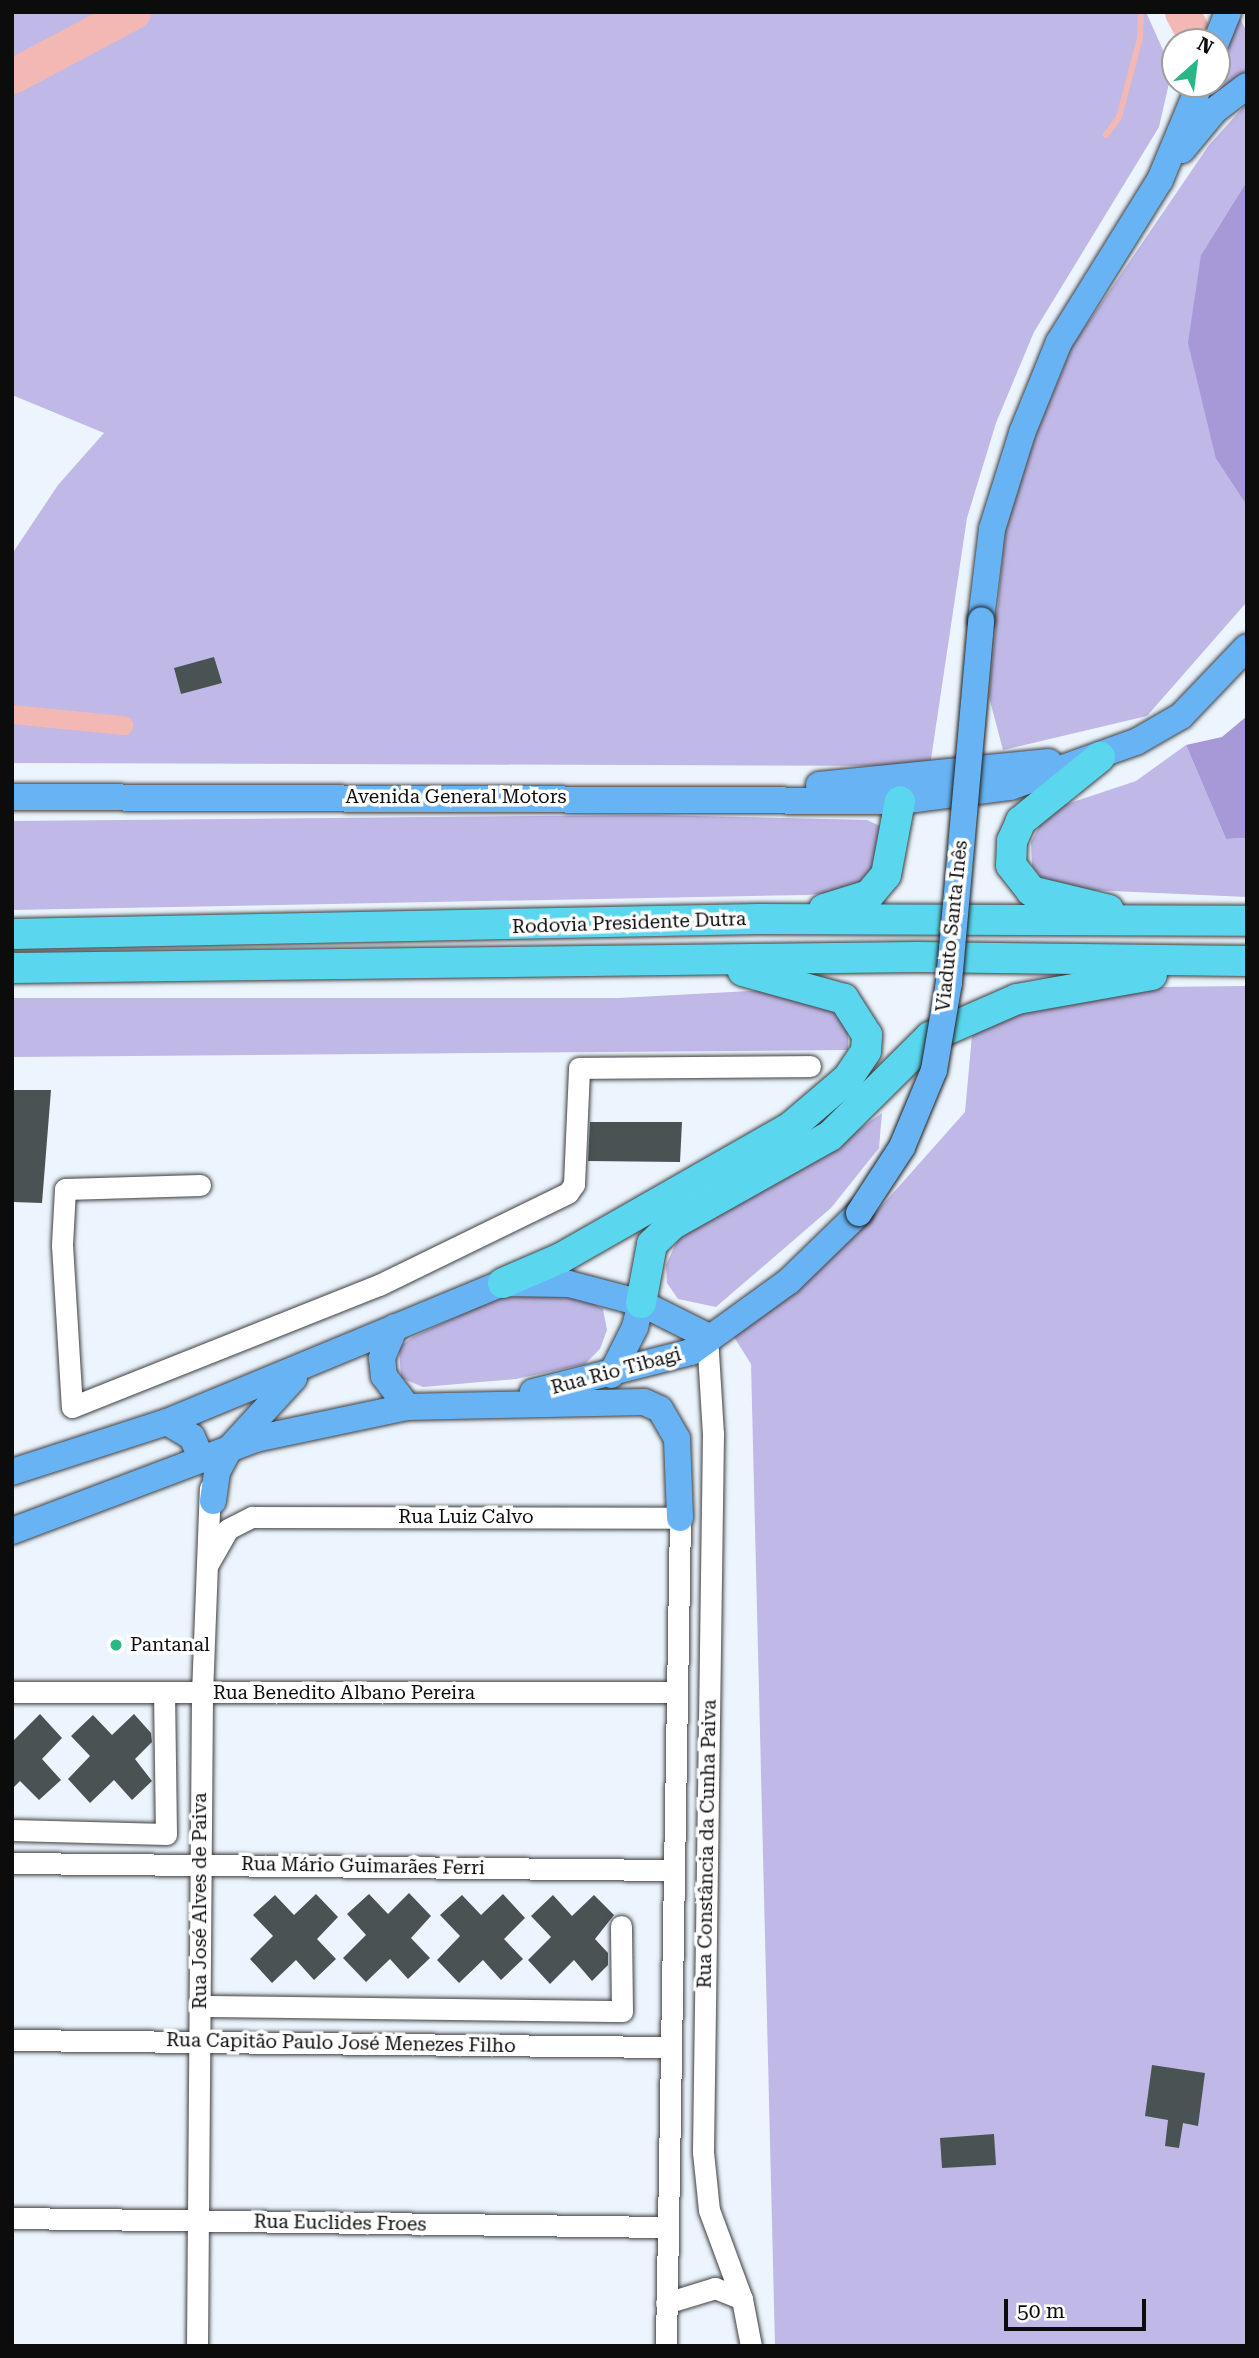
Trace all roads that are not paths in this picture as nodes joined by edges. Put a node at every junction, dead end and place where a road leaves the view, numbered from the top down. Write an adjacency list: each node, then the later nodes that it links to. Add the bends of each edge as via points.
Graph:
1 (1247, 86): 3 (main road, via 1215,110)
2 (1194, 98): 3 (main road)
3 (1160, 180): 19 (main road, Viaduto Santa Inês, bridge, via 1059,342 1021,433 992,529 949,982 934,1070 902,1147)
4 (1247, 647): 5 (main road, via 1181,716)
5 (1100, 757): 6 (main road); 9 (main road, Avenida General Motors, via 1010,787); 12 (highway, via 1021,821 1012,841 1011,865 1031,891)
6 (934, 774): 8 (main road); 9 (main road)
7 (12, 797): 8 (main road, Avenida General Motors)
8 (706, 797): 9 (main road, Avenida General Motors)
9 (900, 801): 10 (highway, via 894,852 886,875 869,895 846,906)
10 (758, 919): 12 (highway, Rodovia Presidente Dutra); 13 (highway, Rodovia Presidente Dutra)
11 (1247, 921): 12 (highway, Rodovia Presidente Dutra)
12 (1157, 922)
13 (12, 934)
14 (698, 960): 15 (highway, Rodovia Presidente Dutra); 16 (highway, Rodovia Presidente Dutra); 20 (highway, via 844,999 867,1035 866,1051 848,1077 792,1126 561,1258)
15 (1245, 961): 21 (highway, via 1017,999 930,1037 831,1136 673,1224 652,1244)
16 (12, 968)
17 (810, 1066): 18 (street, via 579,1068 574,1184 568,1194 379,1285 72,1407 62,1245 65,1189)
18 (200, 1185)
19 (859, 1213): 23 (main road, Rua Rio Tibagi, via 789,1281)
20 (503, 1283): 21 (main road, via 569,1284); 22 (main road)
21 (641, 1303): 23 (main road); 25 (main road)
22 (395, 1327): 24 (main road); 27 (main road, via 382,1358 384,1377)
23 (707, 1336): 25 (main road, Rua Rio Tibagi, via 691,1352); 53 (street, Rua Constância da Cunha Paiva, via 713,1434 704,2152 716,2238)
24 (310, 1367): 28 (main road); 30 (main road, via 279,1390)
25 (611, 1375): 26 (main road, Rua Rio Tibagi)
26 (449, 1406): 27 (main road); 34 (main road, via 644,1402 660,1409 677,1439)
27 (407, 1407): 29 (main road)
28 (167, 1422): 31 (main road, via 192,1437); 32 (main road)
29 (255, 1439): 30 (main road); 33 (street)
30 (229, 1449): 31 (main road); 33 (main road, via 217,1472)
31 (202, 1459): 33 (street, Rua José Alves de Paiva); 35 (main road)
32 (12, 1472)
33 (213, 1502): 36 (street, Rua José Alves de Paiva)
34 (680, 1518): 36 (street, Rua Luiz Calvo, via 252,1517 228,1528); 38 (street, Rua Constância da Cunha Paiva)
35 (12, 1531)
36 (208, 1564): 40 (street, Rua José Alves de Paiva)
37 (12, 1692): 39 (street, Rua Benedito Albano Pereira)
38 (676, 1692): 40 (street, Rua Benedito Albano Pereira); 44 (street, Rua Constância da Cunha Paiva)
39 (164, 1694): 40 (street, Rua Benedito Albano Pereira); 41 (street, via 166,1834)
40 (202, 1694): 43 (street, Rua José Alves de Paiva)
41 (12, 1830)
42 (12, 1863): 43 (street, Rua Mário Guimarães Ferri)
43 (201, 1865): 44 (street, Rua Mário Guimarães Ferri); 46 (street, Rua José Alves de Paiva)
44 (672, 1870): 49 (street, Rua Constância da Cunha Paiva)
45 (621, 1926): 46 (street, via 622,2011)
46 (200, 2006): 48 (street, Rua José Alves de Paiva)
47 (12, 2040): 48 (street, Rua Capitão Paulo José Menezes Filho)
48 (199, 2041): 49 (street, Rua Capitão Paulo José Menezes Filho); 51 (street, Rua José Alves de Paiva)
49 (671, 2047): 52 (street, Rua Constância da Cunha Paiva)
50 (12, 2218): 51 (street, Rua Euclides Froes)
51 (198, 2221): 52 (street, Rua Euclides Froes); 55 (street, Rua José Alves de Paiva)
52 (667, 2227): 54 (street, Rua Constância da Cunha Paiva)
53 (742, 2299): 54 (street, via 715,2288); 57 (street, Rua Constância da Cunha Paiva)
54 (666, 2303): 56 (street, Rua Constância da Cunha Paiva)
55 (197, 2346)
56 (666, 2346)
57 (751, 2346)

